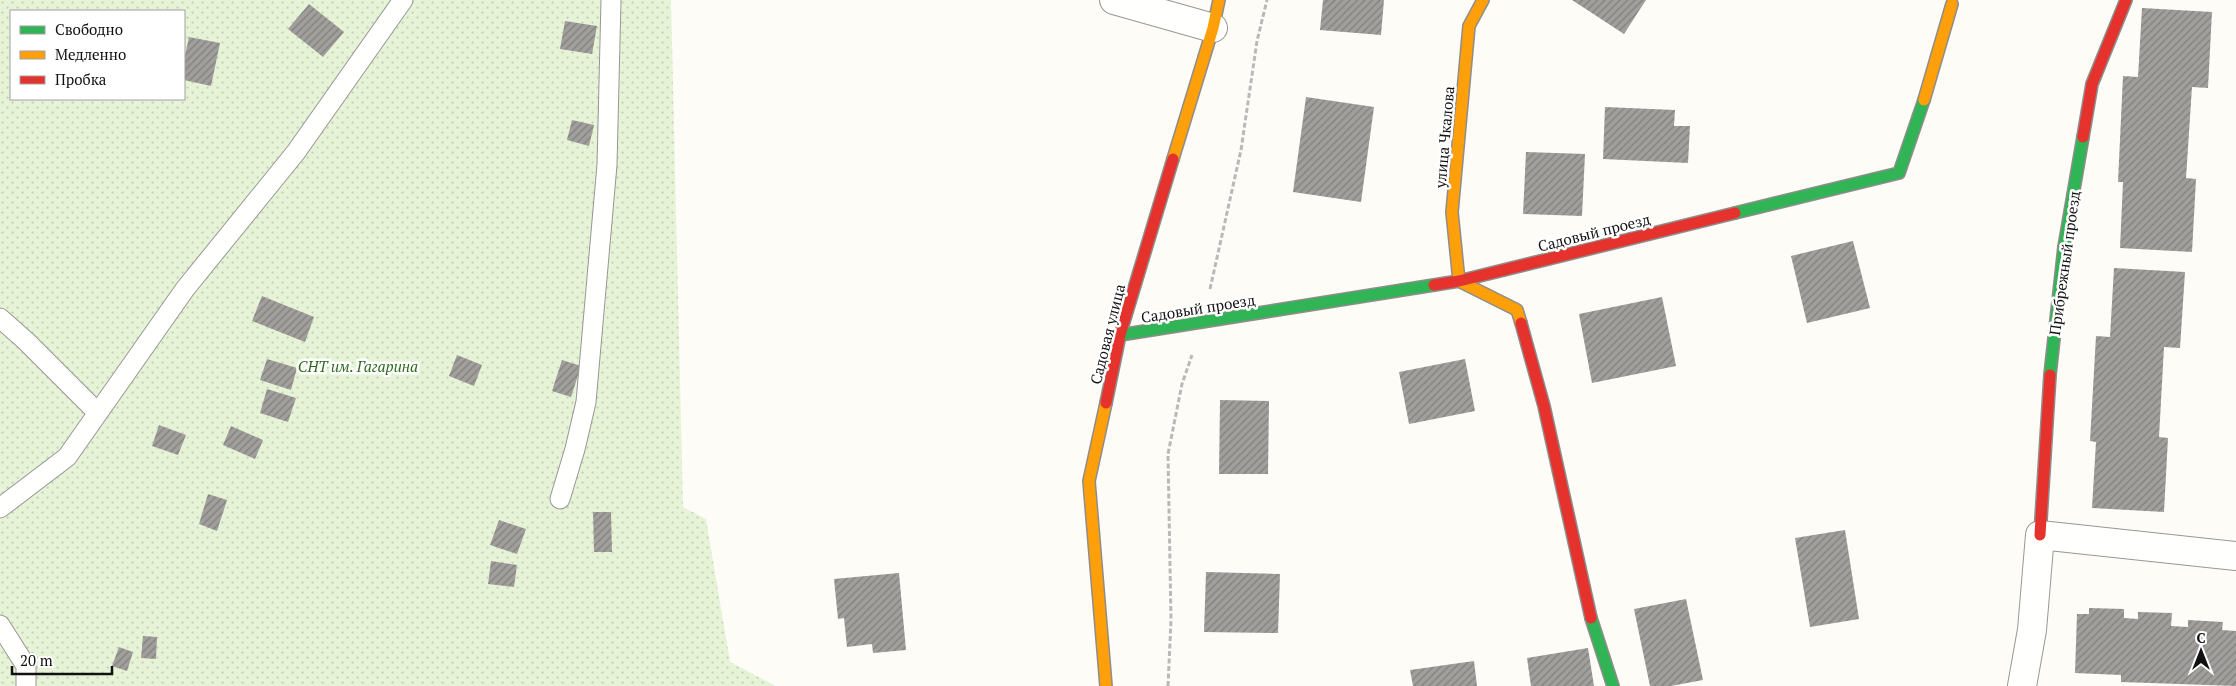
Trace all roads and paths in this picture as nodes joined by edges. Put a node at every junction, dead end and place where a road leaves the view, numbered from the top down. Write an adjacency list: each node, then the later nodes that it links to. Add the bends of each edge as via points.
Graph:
1 (403, 0): 12 (lane, via 296,152 185,289)
2 (611, 0): 13 (lane, via 607,165 586,402)
3 (1114, 0): 8 (street)
4 (1219, 0): 8 (street, Садовая улица)
5 (1483, 0): 9 (street, улица Чкалова, via 1469,26 1452,212)
6 (2126, 0): 15 (street, Прибрежный проезд, via 2092,84 2064,247 2048,396)
7 (1952, 4): 9 (street, Садовый проезд, via 1899,172)
8 (1213, 28): 11 (street, Садовая улица)
9 (1459, 281): 11 (street, Садовый проезд); 20 (street, via 1517,310 1544,406 1593,626)
10 (0, 318): 12 (lane)
11 (1120, 335): 19 (street, Садовая улица, via 1089,481)
12 (98, 413): 14 (lane, via 68,457)
13 (560, 499)
14 (0, 508)
15 (2040, 534): 16 (street); 21 (street, Прибрежный проезд, via 2032,630)
16 (2236, 556)
17 (0, 624): 18 (lane, via 26,666)
18 (26, 686)
19 (1106, 686)
20 (1612, 686)
21 (2022, 686)

